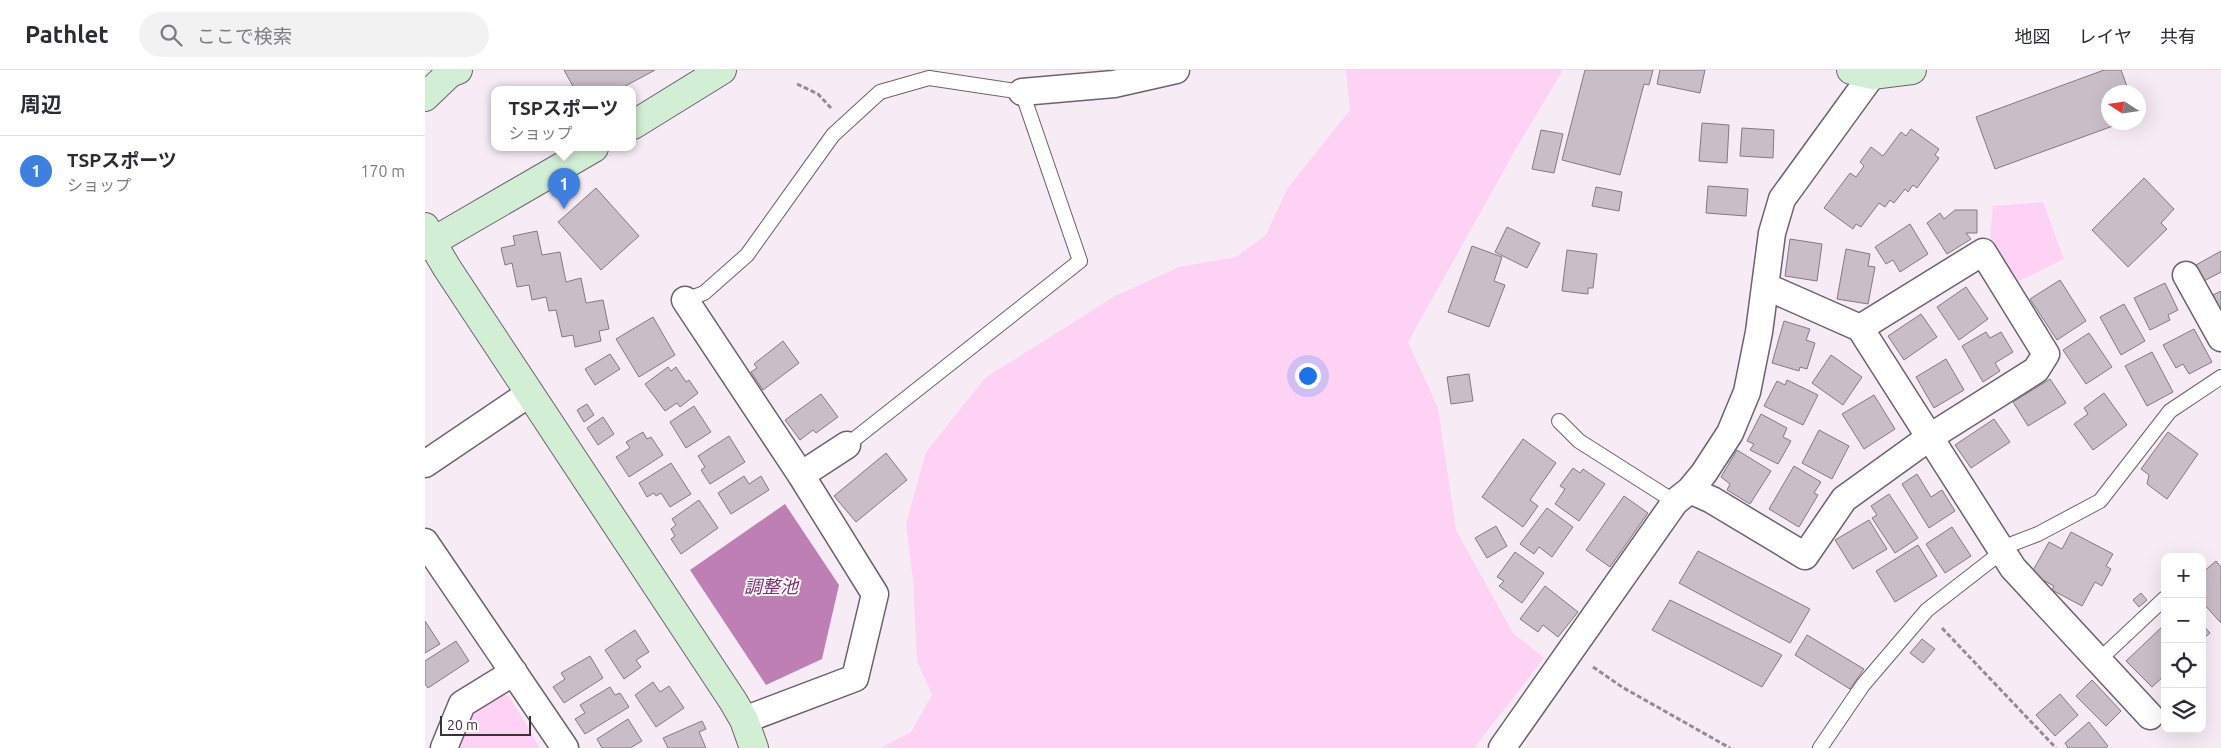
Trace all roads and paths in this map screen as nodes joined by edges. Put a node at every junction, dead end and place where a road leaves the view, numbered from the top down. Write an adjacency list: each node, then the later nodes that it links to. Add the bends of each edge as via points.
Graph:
1 (458, 70): 8 (street, via 450,73)
2 (722, 70): 9 (street)
3 (1176, 70): 7 (street, via 1114,84)
4 (1912, 70): 5 (street)
5 (1862, 72): 14 (street, via 1782,199 1772,233)
6 (797, 84): 10 (path, via 817,94)
7 (1022, 92): 10 (lane, via 929,78 880,92); 22 (lane, via 1080,261)
8 (425, 97)
9 (636, 123)
10 (846, 123): 15 (lane, via 833,135 747,255 704,293)
11 (587, 151): 12 (street)
12 (427, 238): 19 (street)
13 (2186, 275): 17 (street)
14 (1765, 286): 16 (street); 25 (street, via 1747,392 1730,433 1704,474)
15 (685, 300): 24 (street)
16 (1860, 328): 21 (street); 21 (street, via 1983,252 2046,354 2036,370)
17 (2221, 338)
18 (2221, 377): 27 (lane, via 2170,411 2100,501)
19 (530, 393): 23 (street); 34 (street)
20 (1559, 421): 25 (lane, via 1579,441)
21 (1930, 437): 25 (street, via 1844,499 1805,556 1712,500); 27 (street)
22 (847, 445): 24 (street)
23 (425, 464)
24 (801, 475): 34 (street, via 875,594 855,678)
25 (1683, 496): 30 (street)
26 (425, 542): 32 (street)
27 (2002, 551): 29 (lane); 31 (street, via 2013,568)
28 (2161, 602): 31 (lane)
29 (1927, 610): 40 (lane, via 1863,685); 41 (path)
30 (1569, 651): 38 (street); 39 (path, via 1622,687)
31 (2099, 660): 33 (street)
32 (514, 672): 35 (street, via 462,704); 36 (street)
33 (2149, 716)
34 (744, 720): 37 (street)
35 (444, 748)
36 (565, 748)
37 (754, 748)
38 (1502, 748)
39 (1730, 748)
40 (1820, 748)
41 (2056, 748)

